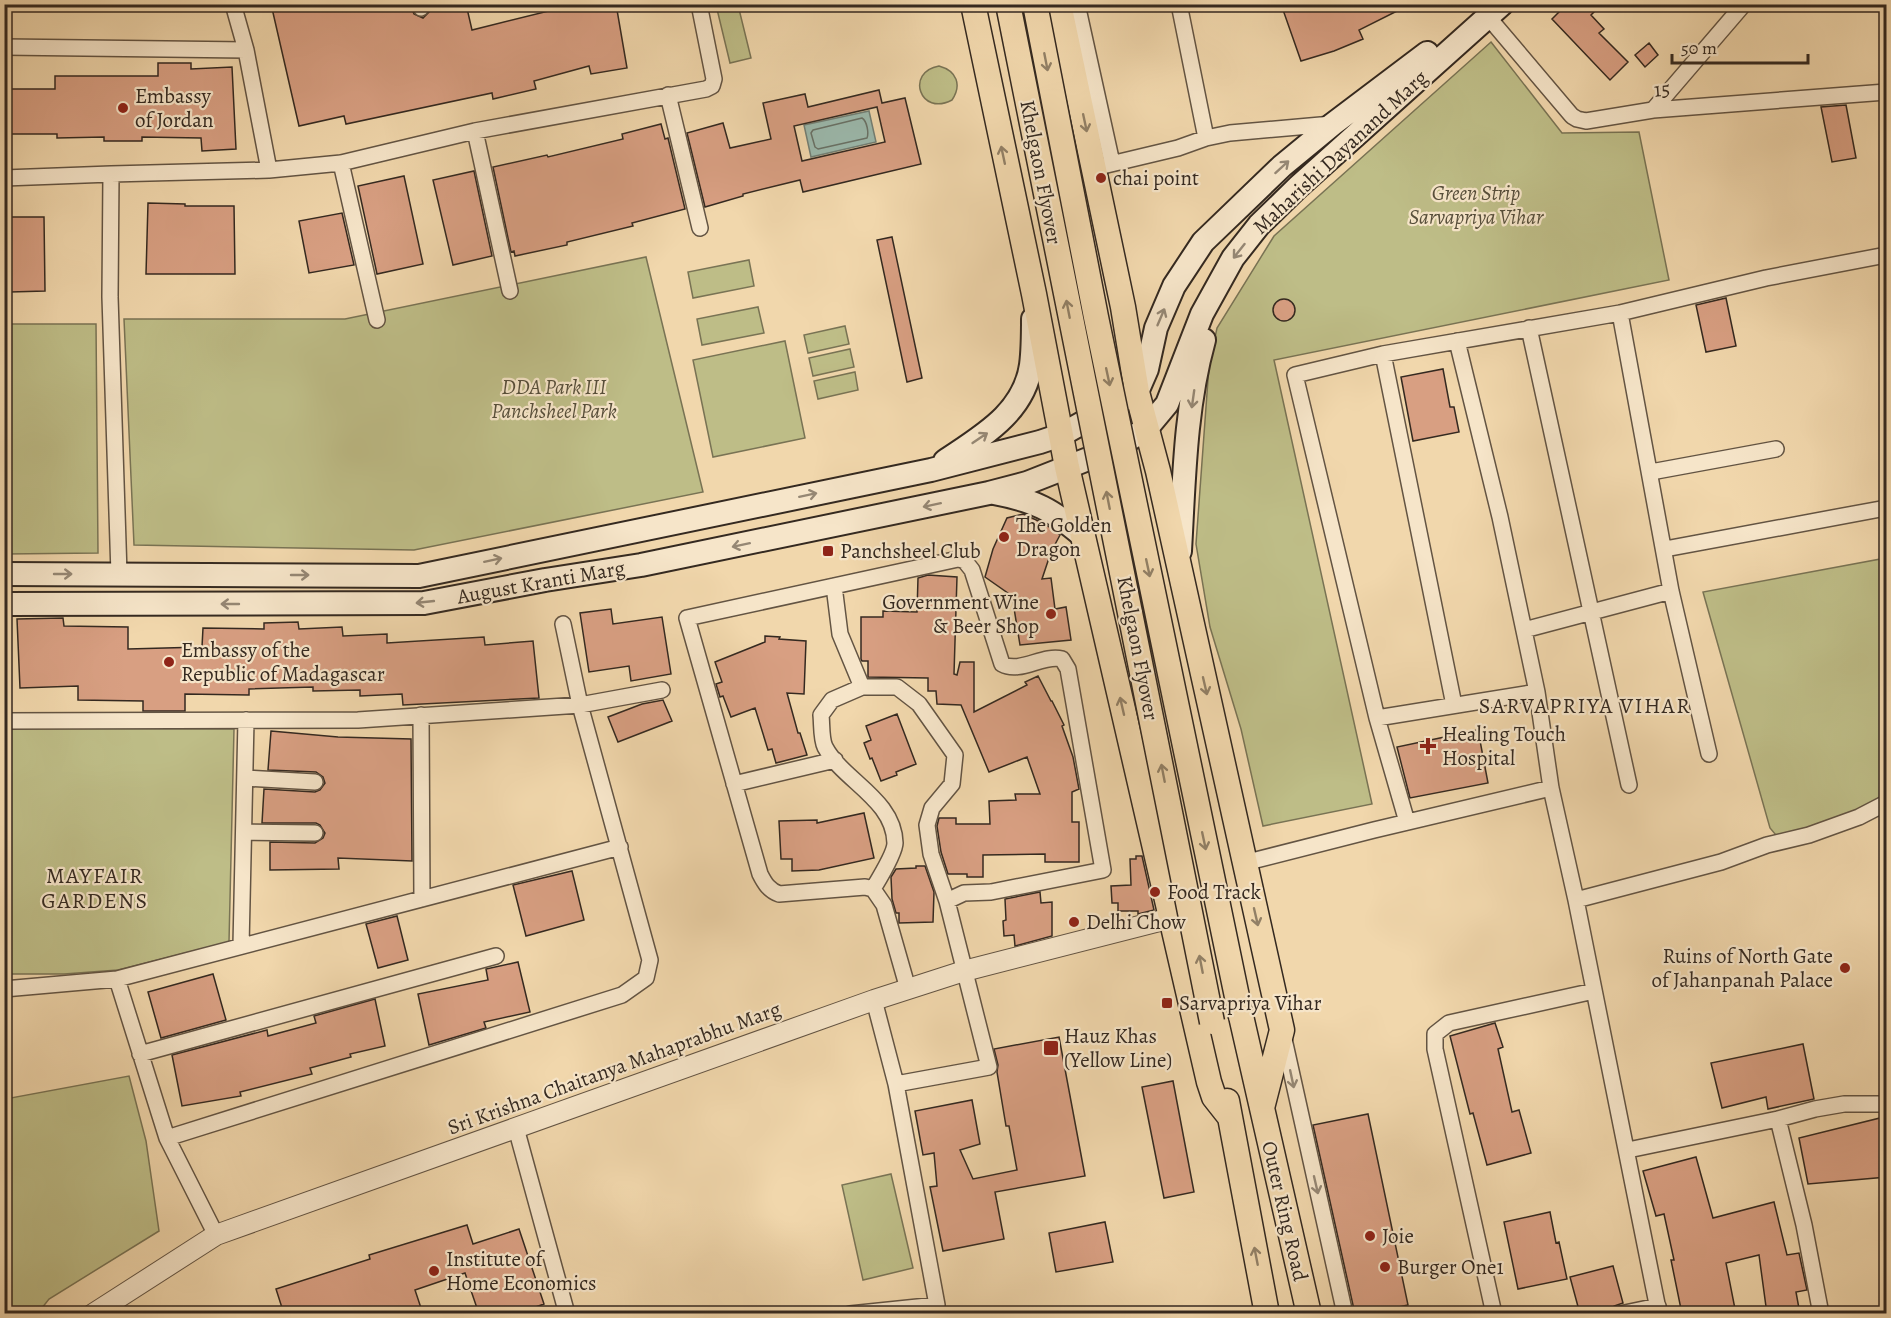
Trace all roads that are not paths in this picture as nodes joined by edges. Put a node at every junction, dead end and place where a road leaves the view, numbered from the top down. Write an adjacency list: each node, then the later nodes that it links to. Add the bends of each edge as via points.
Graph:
1 (233, 4): 12 (street)
2 (699, 4): 15 (street, via 714,79 706,89)
3 (973, 4): 25 (main road, one-way to 3)
4 (1008, 4): 98 (main road, Khelgaon Flyover, one-way to 4, bridge)
5 (1035, 4): 97 (main road, Khelgaon Flyover, one-way to 97, bridge, via 1096,317)
6 (1059, 4): 22 (main road, one-way to 22)
7 (1077, 4): 22 (street)
8 (1179, 4): 19 (street)
9 (1744, 4): 16 (street)
10 (1488, 9): 13 (main road); 16 (street, 15, via 1577,119)
11 (4, 47): 12 (street)
12 (246, 50): 21 (street)
13 (1429, 60): 17 (main road, Maharishi Dayanand Marg); 28 (main road, Maharishi Dayanand Marg, one-way to 28, via 1259,225)
14 (1887, 92): 16 (street, 15)
15 (668, 95): 18 (street); 26 (street)
16 (1653, 110)
17 (1333, 124): 19 (street); 36 (main road, Maharishi Dayanand Marg, one-way to 17, via 1148,369 1156,328 1174,286 1203,242 1282,166)
18 (475, 131): 20 (street); 29 (street)
19 (1206, 138): 22 (street)
20 (341, 163): 21 (street); 32 (street)
21 (269, 170): 23 (street)
22 (1101, 171): 25 (main road, via 1091,216 1079,228 1064,234 1047,234 1032,228); 36 (main road)
23 (111, 174): 24 (street); 49 (street, via 110,297)
24 (4, 178)
25 (1013, 201): 30 (main road)
26 (700, 228)
27 (1887, 255): 31 (street, via 1766,278)
28 (1221, 281): 37 (main road, Maharishi Dayanand Marg, via 1202,314 1167,404); 47 (main road, one-way to 47, via 1198,362 1193,396 1185,456)
29 (510, 291)
30 (1034, 294): 38 (main road); 41 (main road, one-way to 30, via 991,431 1012,410 1031,366)
31 (1620, 313): 33 (street); 42 (street)
32 (377, 320)
33 (1529, 328): 34 (street); 53 (street)
34 (1457, 341): 35 (street); 55 (street)
35 (1383, 354): 62 (street); 64 (street, via 1294,375)
36 (1137, 392): 37 (main road); 38 (main road, August Kranti Marg)
37 (1147, 428): 40 (main road, Maharishi Dayanand Marg, via 1116,448); 47 (main road)
38 (1061, 435): 40 (main road); 41 (main road, August Kranti Marg)
39 (1776, 449): 42 (street)
40 (1067, 467): 43 (main road, August Kranti Marg, via 1027,483); 45 (main road)
41 (931, 470): 49 (main road, August Kranti Marg, one-way to 41, via 419,576)
42 (1651, 472): 46 (street)
43 (989, 492): 45 (main road, via 1050,510); 52 (main road, August Kranti Marg, one-way to 52, via 641,565 424,603)
44 (1887, 508): 46 (street)
45 (1083, 536): 57 (main road)
46 (1665, 549): 51 (street)
47 (1179, 567): 56 (main road)
48 (4, 574): 49 (main road, August Kranti Marg, one-way to 49)
49 (119, 574)
50 (834, 586): 58 (street, via 840,634); 71 (street, via 687,618); 83 (street, via 964,560 972,570 1002,664 1011,667 1058,658 1068,669 1103,870 964,894)
51 (1671, 591): 53 (street); 67 (street)
52 (4, 604)
53 (1592, 613): 55 (street); 72 (street)
54 (563, 624): 61 (street)
55 (1524, 630): 60 (street)
56 (1196, 643): 57 (main road, via 1177,616 1162,610 1145,610 1129,617 1118,629 1111,644); 79 (main road, one-way to 79)
57 (1112, 661): 84 (main road, one-way to 57)
58 (862, 687): 68 (street, via 831,700 821,715 824,745); 83 (street, via 897,687 919,704 955,755 952,784 932,808 927,825 931,854)
59 (662, 690): 61 (street)
60 (1537, 692): 62 (street); 73 (street)
61 (580, 705): 63 (street); 78 (street)
62 (1454, 705): 64 (street)
63 (421, 716): 65 (street); 81 (street)
64 (1377, 718): 75 (street)
65 (246, 720): 66 (street); 69 (street)
66 (4, 721)
67 (1709, 754)
68 (835, 760): 71 (street); 80 (street, via 873,795 891,825 895,845)
69 (245, 778): 70 (street); 76 (street)
70 (315, 782)
71 (734, 784): 80 (street, via 760,874 771,891 779,894)
72 (1629, 785)
73 (1551, 789): 75 (street); 82 (street)
74 (1887, 803): 82 (street, via 1809,835)
75 (1407, 822): 79 (street)
76 (244, 832): 77 (street); 85 (street)
77 (315, 834)
78 (620, 847): 81 (street); 101 (street, via 650,960 646,978 622,995)
79 (1244, 863): 93 (main road, one-way to 93)
80 (873, 889): 90 (street, via 884,905)
81 (422, 899): 85 (street)
82 (1576, 900): 91 (street)
83 (946, 901): 87 (street)
84 (1171, 918): 87 (street, Sri Krishna Chaitanya Mahaprabhu Marg); 98 (main road, via 1209,1082 1214,1097)
85 (241, 946): 88 (street)
86 (496, 956): 94 (street)
87 (964, 971): 90 (street, Sri Krishna Chaitanya Mahaprabhu Marg); 95 (street, via 989,1067)
88 (117, 979): 89 (street); 94 (street)
89 (4, 989)
90 (908, 989): 92 (street, Sri Krishna Chaitanya Mahaprabhu Marg)
91 (1594, 991): 102 (street); 111 (street, via 1449,1023 1435,1034 1435,1049)
92 (874, 1000): 95 (street); 100 (street, Sri Krishna Chaitanya Mahaprabhu Marg)
93 (1282, 1030): 97 (main road); 110 (street, one-way to 110)
94 (140, 1054): 101 (street)
95 (896, 1084): 107 (street, via 937,1305)
96 (1887, 1104): 99 (street, via 1844,1104)
97 (1262, 1108): 109 (main road, Outer Ring Road)
98 (1229, 1116): 108 (main road, Outer Ring Road, one-way to 98)
99 (1778, 1119): 102 (street); 113 (street)
100 (516, 1128): 103 (street, Sri Krishna Chaitanya Mahaprabhu Marg); 106 (street)
101 (166, 1138): 103 (street)
102 (1628, 1150): 104 (street)
103 (216, 1236): 105 (street, Sri Krishna Chaitanya Mahaprabhu Marg)
104 (1659, 1310): 112 (street)
105 (93, 1314)
106 (567, 1314)
107 (850, 1314)
108 (1267, 1314)
109 (1309, 1314)
110 (1345, 1314)
111 (1494, 1314)
112 (1620, 1314)
113 (1821, 1314)

